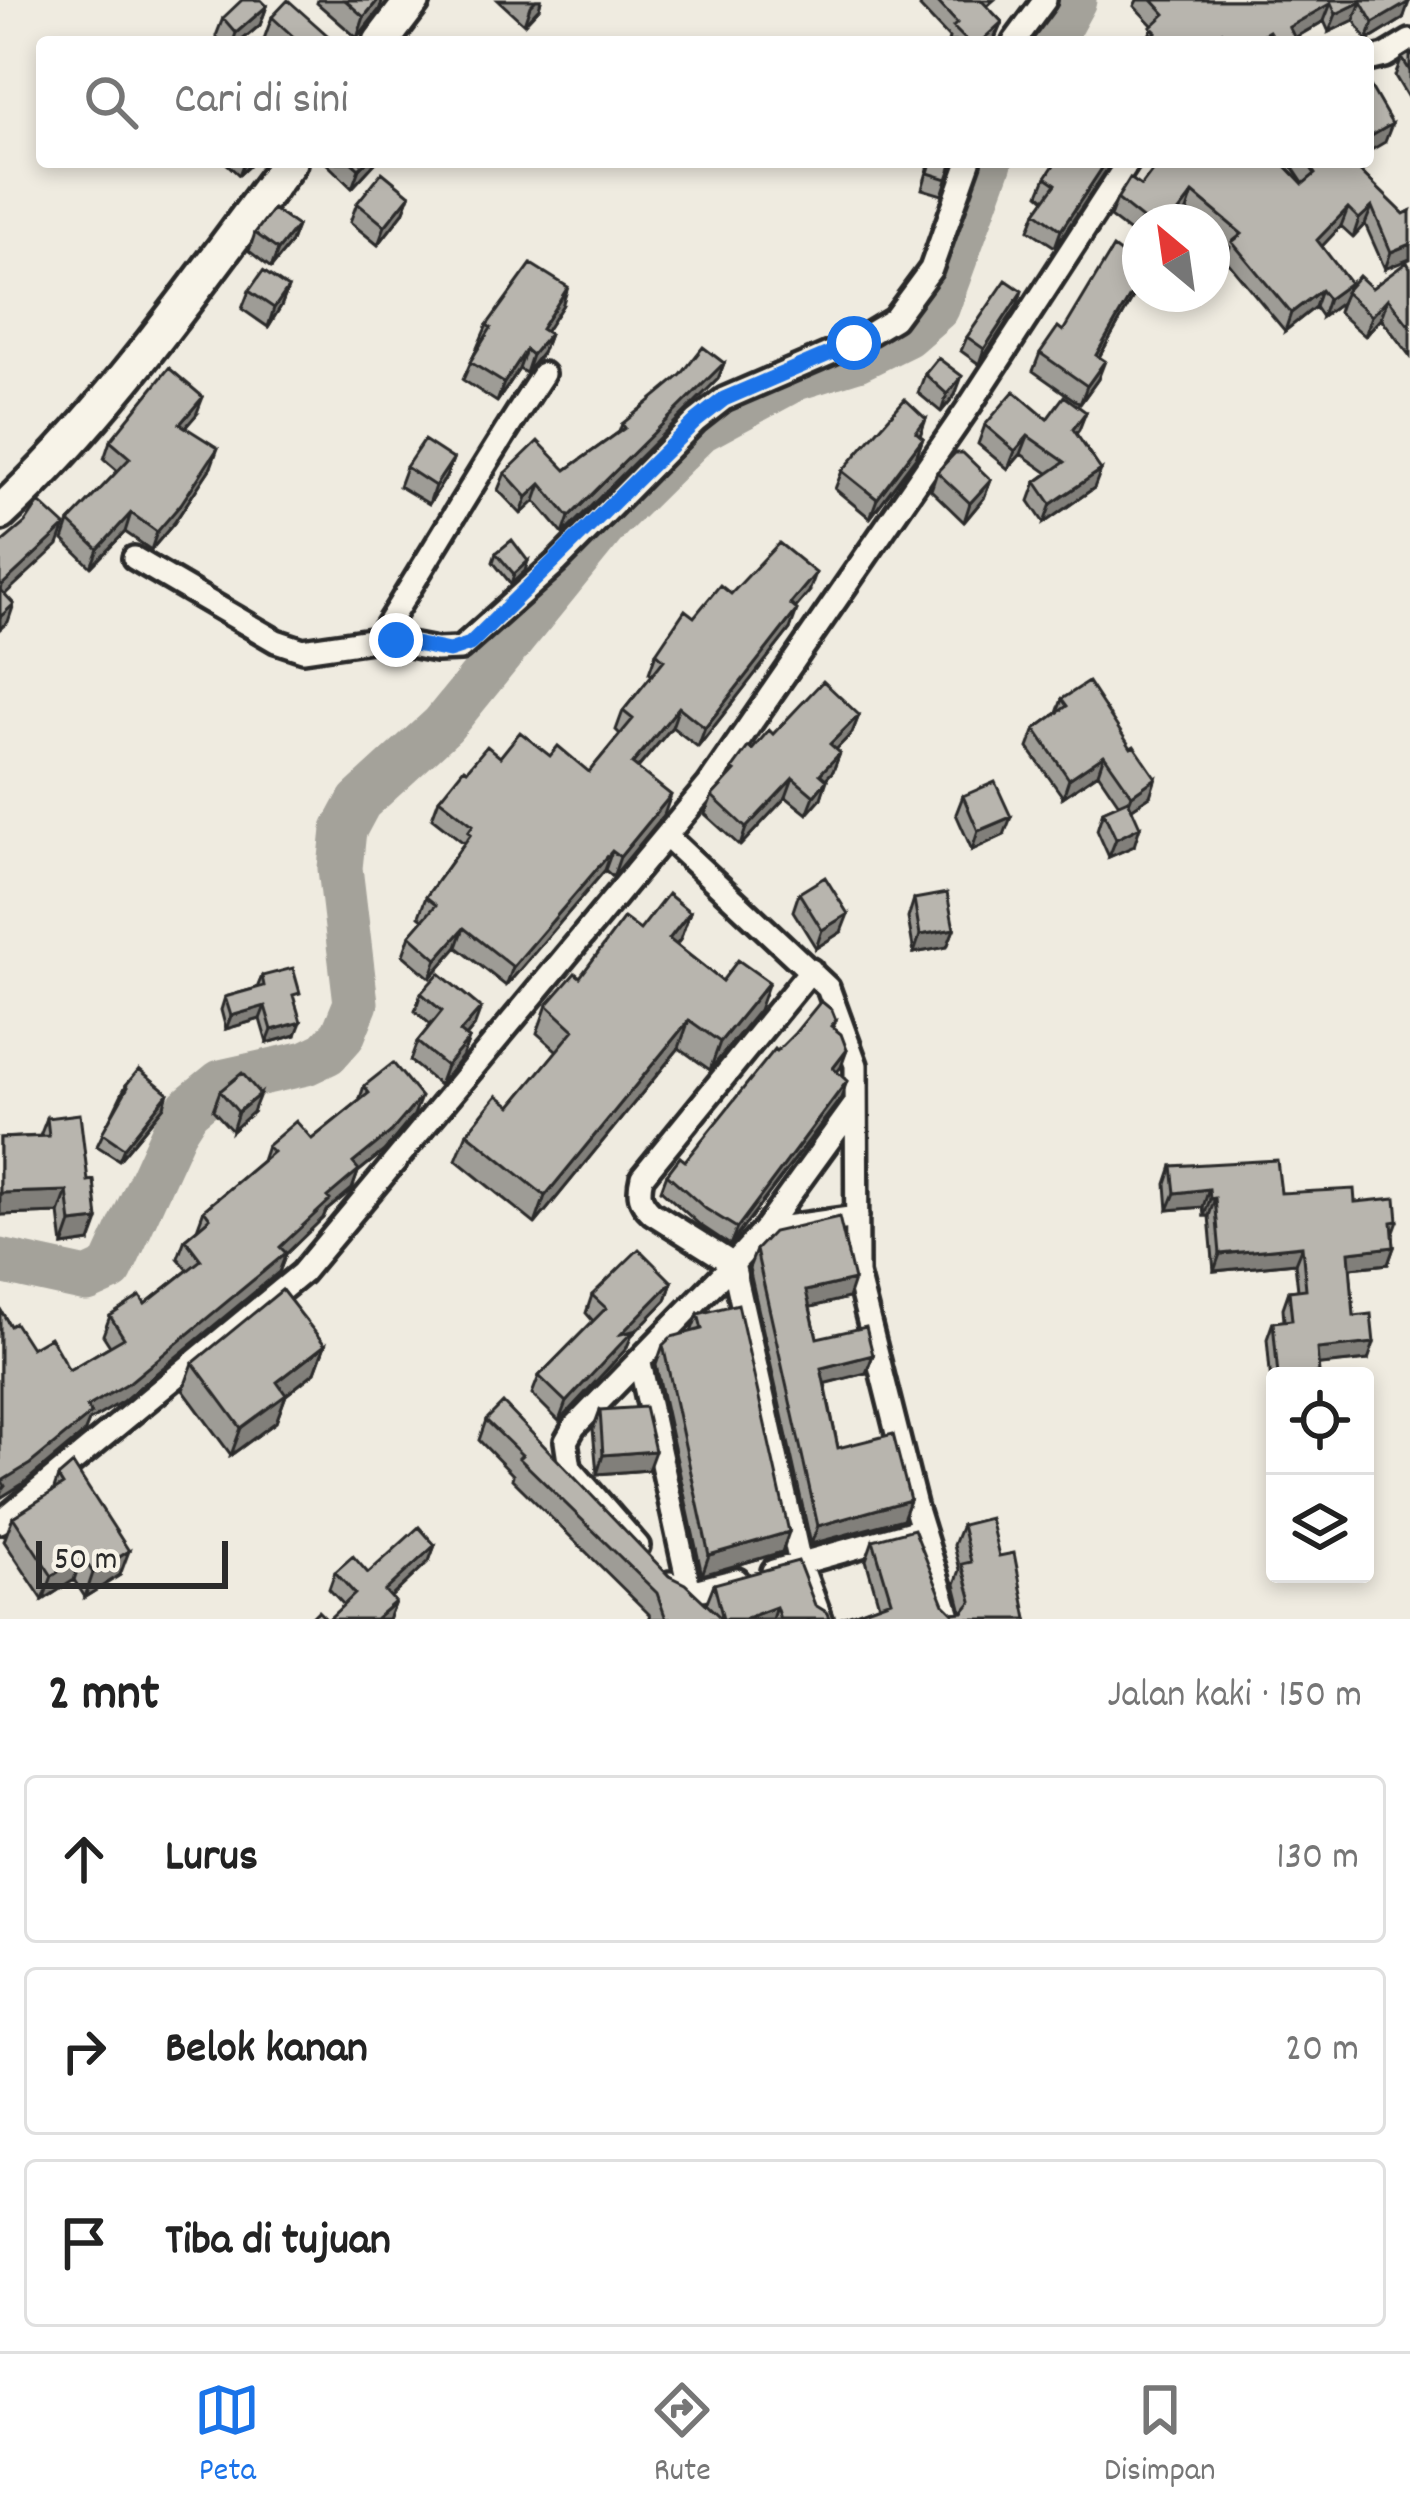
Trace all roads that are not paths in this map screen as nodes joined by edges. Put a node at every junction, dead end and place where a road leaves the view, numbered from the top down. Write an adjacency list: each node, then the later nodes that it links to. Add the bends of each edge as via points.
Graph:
1 (413, 0): 3 (main road)
2 (1045, 0): 4 (street)
3 (386, 36)
4 (1018, 36)
5 (1410, 40): 6 (street)
6 (1374, 59)
7 (284, 168): 11 (main road, via 125,380)
8 (967, 168): 13 (street, via 931,269 894,319 724,399 470,644 449,651)
9 (1124, 168): 14 (street, via 944,443)
10 (543, 374): 13 (street)
11 (0, 513)
12 (134, 558): 13 (street, via 289,646)
13 (378, 639)
14 (666, 836): 15 (street); 21 (street, via 302,1273)
15 (811, 970): 16 (street, via 828,988 856,1065); 19 (street, via 638,1191 652,1214)
16 (856, 1103): 17 (street); 18 (street)
17 (857, 1217): 18 (street); 22 (street, via 857,1274)
18 (764, 1230): 19 (street)
19 (733, 1264): 20 (street); 23 (street)
20 (640, 1363): 24 (street); 24 (street, via 574,1427 565,1454 673,1587)
21 (0, 1522)
22 (922, 1529): 23 (street); 26 (street)
23 (800, 1563): 24 (street); 25 (street)
24 (690, 1592)
25 (821, 1619)
26 (950, 1619)

